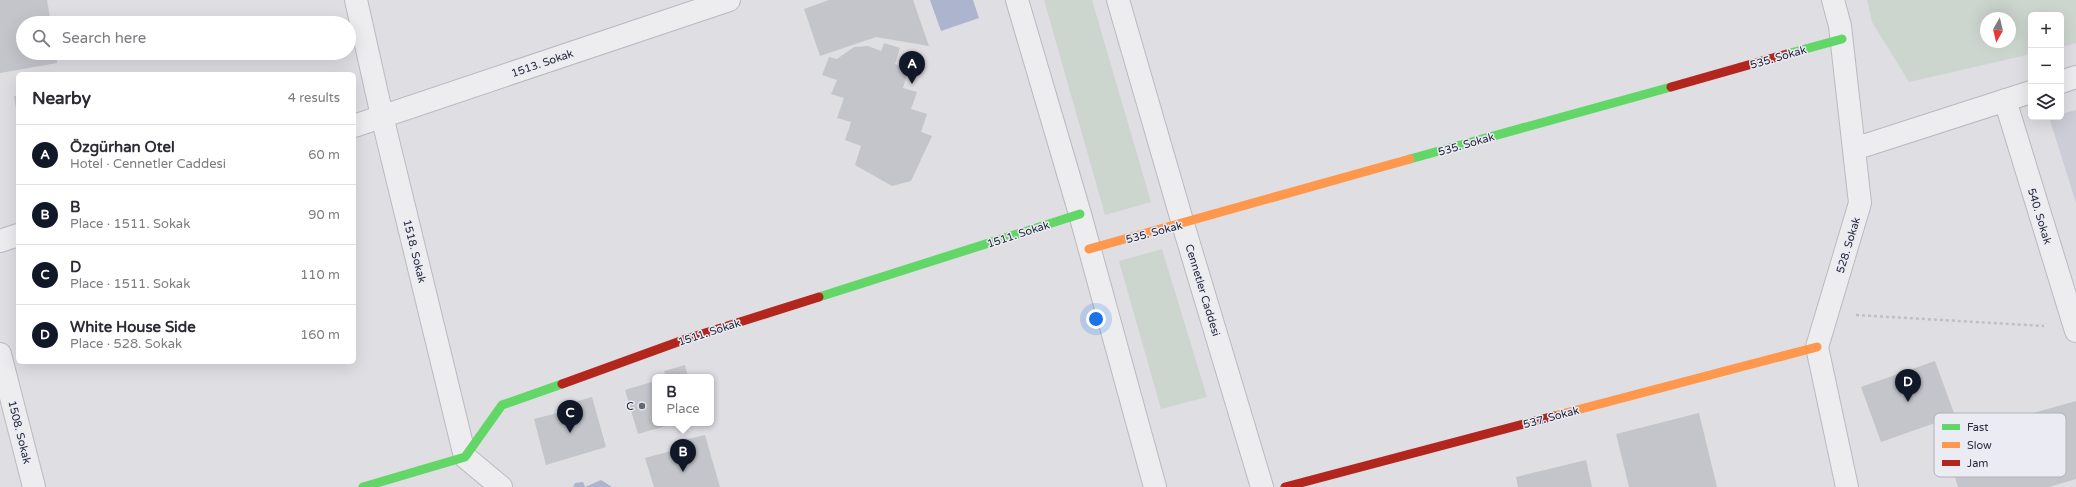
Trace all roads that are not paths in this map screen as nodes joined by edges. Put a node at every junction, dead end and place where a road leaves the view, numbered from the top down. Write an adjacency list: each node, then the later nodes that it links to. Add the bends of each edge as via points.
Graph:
1 (356, 0): 11 (street, 1518. Sokak)
2 (729, 0): 11 (street, 1513. Sokak)
3 (1017, 0): 14 (street)
4 (1118, 0): 15 (street, Cennetler Caddesi)
5 (1833, 0): 6 (street, 528. Sokak)
6 (1842, 38): 13 (street, 528. Sokak); 15 (street, 535. Sokak)
7 (2076, 77): 8 (street)
8 (2064, 81)
9 (2028, 93): 10 (street)
10 (2005, 100): 13 (street); 19 (street, 540. Sokak)
11 (382, 116): 12 (street, 1513. Sokak); 22 (street, 1518. Sokak)
12 (356, 125)
13 (1854, 149): 20 (street, 528. Sokak, via 1860,203)
14 (1080, 214): 18 (street); 22 (street, 1511. Sokak, via 686,339 502,405)
15 (1183, 224): 18 (street, 535. Sokak); 27 (street, Cennetler Caddesi)
16 (16, 236): 17 (street)
17 (0, 241)
18 (1089, 249): 26 (street)
19 (2075, 329)
20 (1817, 347): 28 (street, 537. Sokak); 29 (street, 528. Sokak)
21 (0, 354): 23 (street, 1508. Sokak)
22 (465, 456): 24 (street); 25 (street)
23 (34, 487)
24 (363, 487)
25 (501, 487)
26 (1155, 487)
27 (1262, 487)
28 (1285, 487)
29 (1847, 487)

